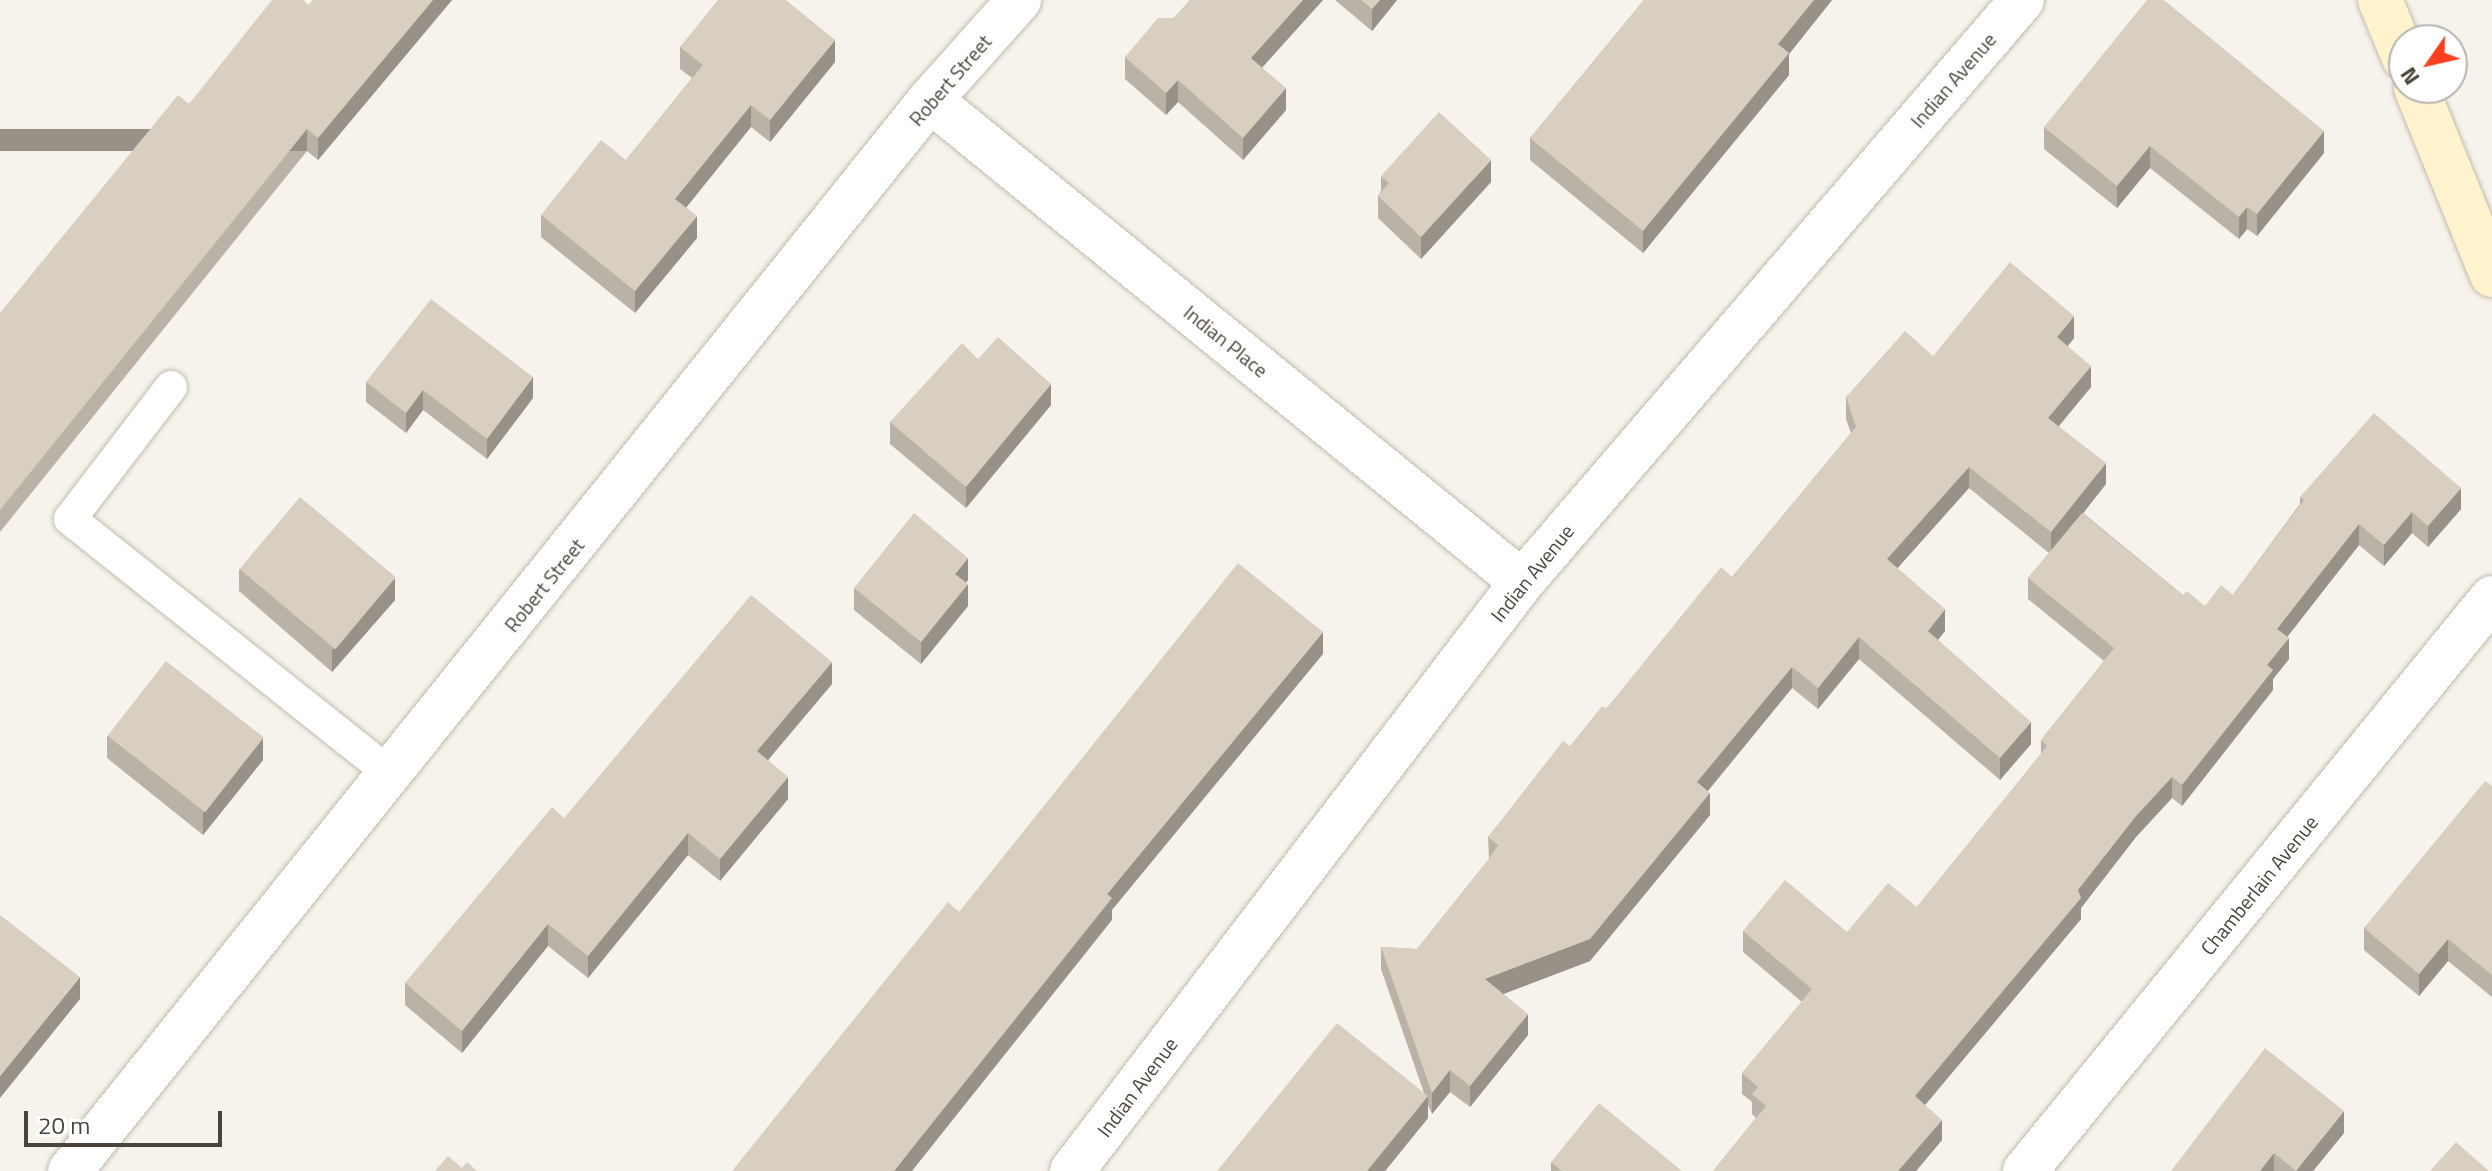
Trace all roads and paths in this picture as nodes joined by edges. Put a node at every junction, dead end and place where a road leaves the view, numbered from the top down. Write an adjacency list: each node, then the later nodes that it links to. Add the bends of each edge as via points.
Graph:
1 (1019, 0): 5 (street, Robert Street)
2 (2022, 0): 9 (street, Indian Avenue)
3 (2380, 0): 4 (main road)
4 (2390, 24)
5 (930, 100): 9 (street, Indian Place); 11 (street, Robert Street)
6 (2423, 104): 7 (main road)
7 (2492, 275)
8 (171, 387): 11 (lane, via 70,519)
9 (1522, 582): 13 (street, Indian Avenue)
10 (2492, 598): 14 (street, Chamberlain Avenue)
11 (392, 775): 12 (street, Robert Street)
12 (70, 1171)
13 (1072, 1171)
14 (2025, 1171)

